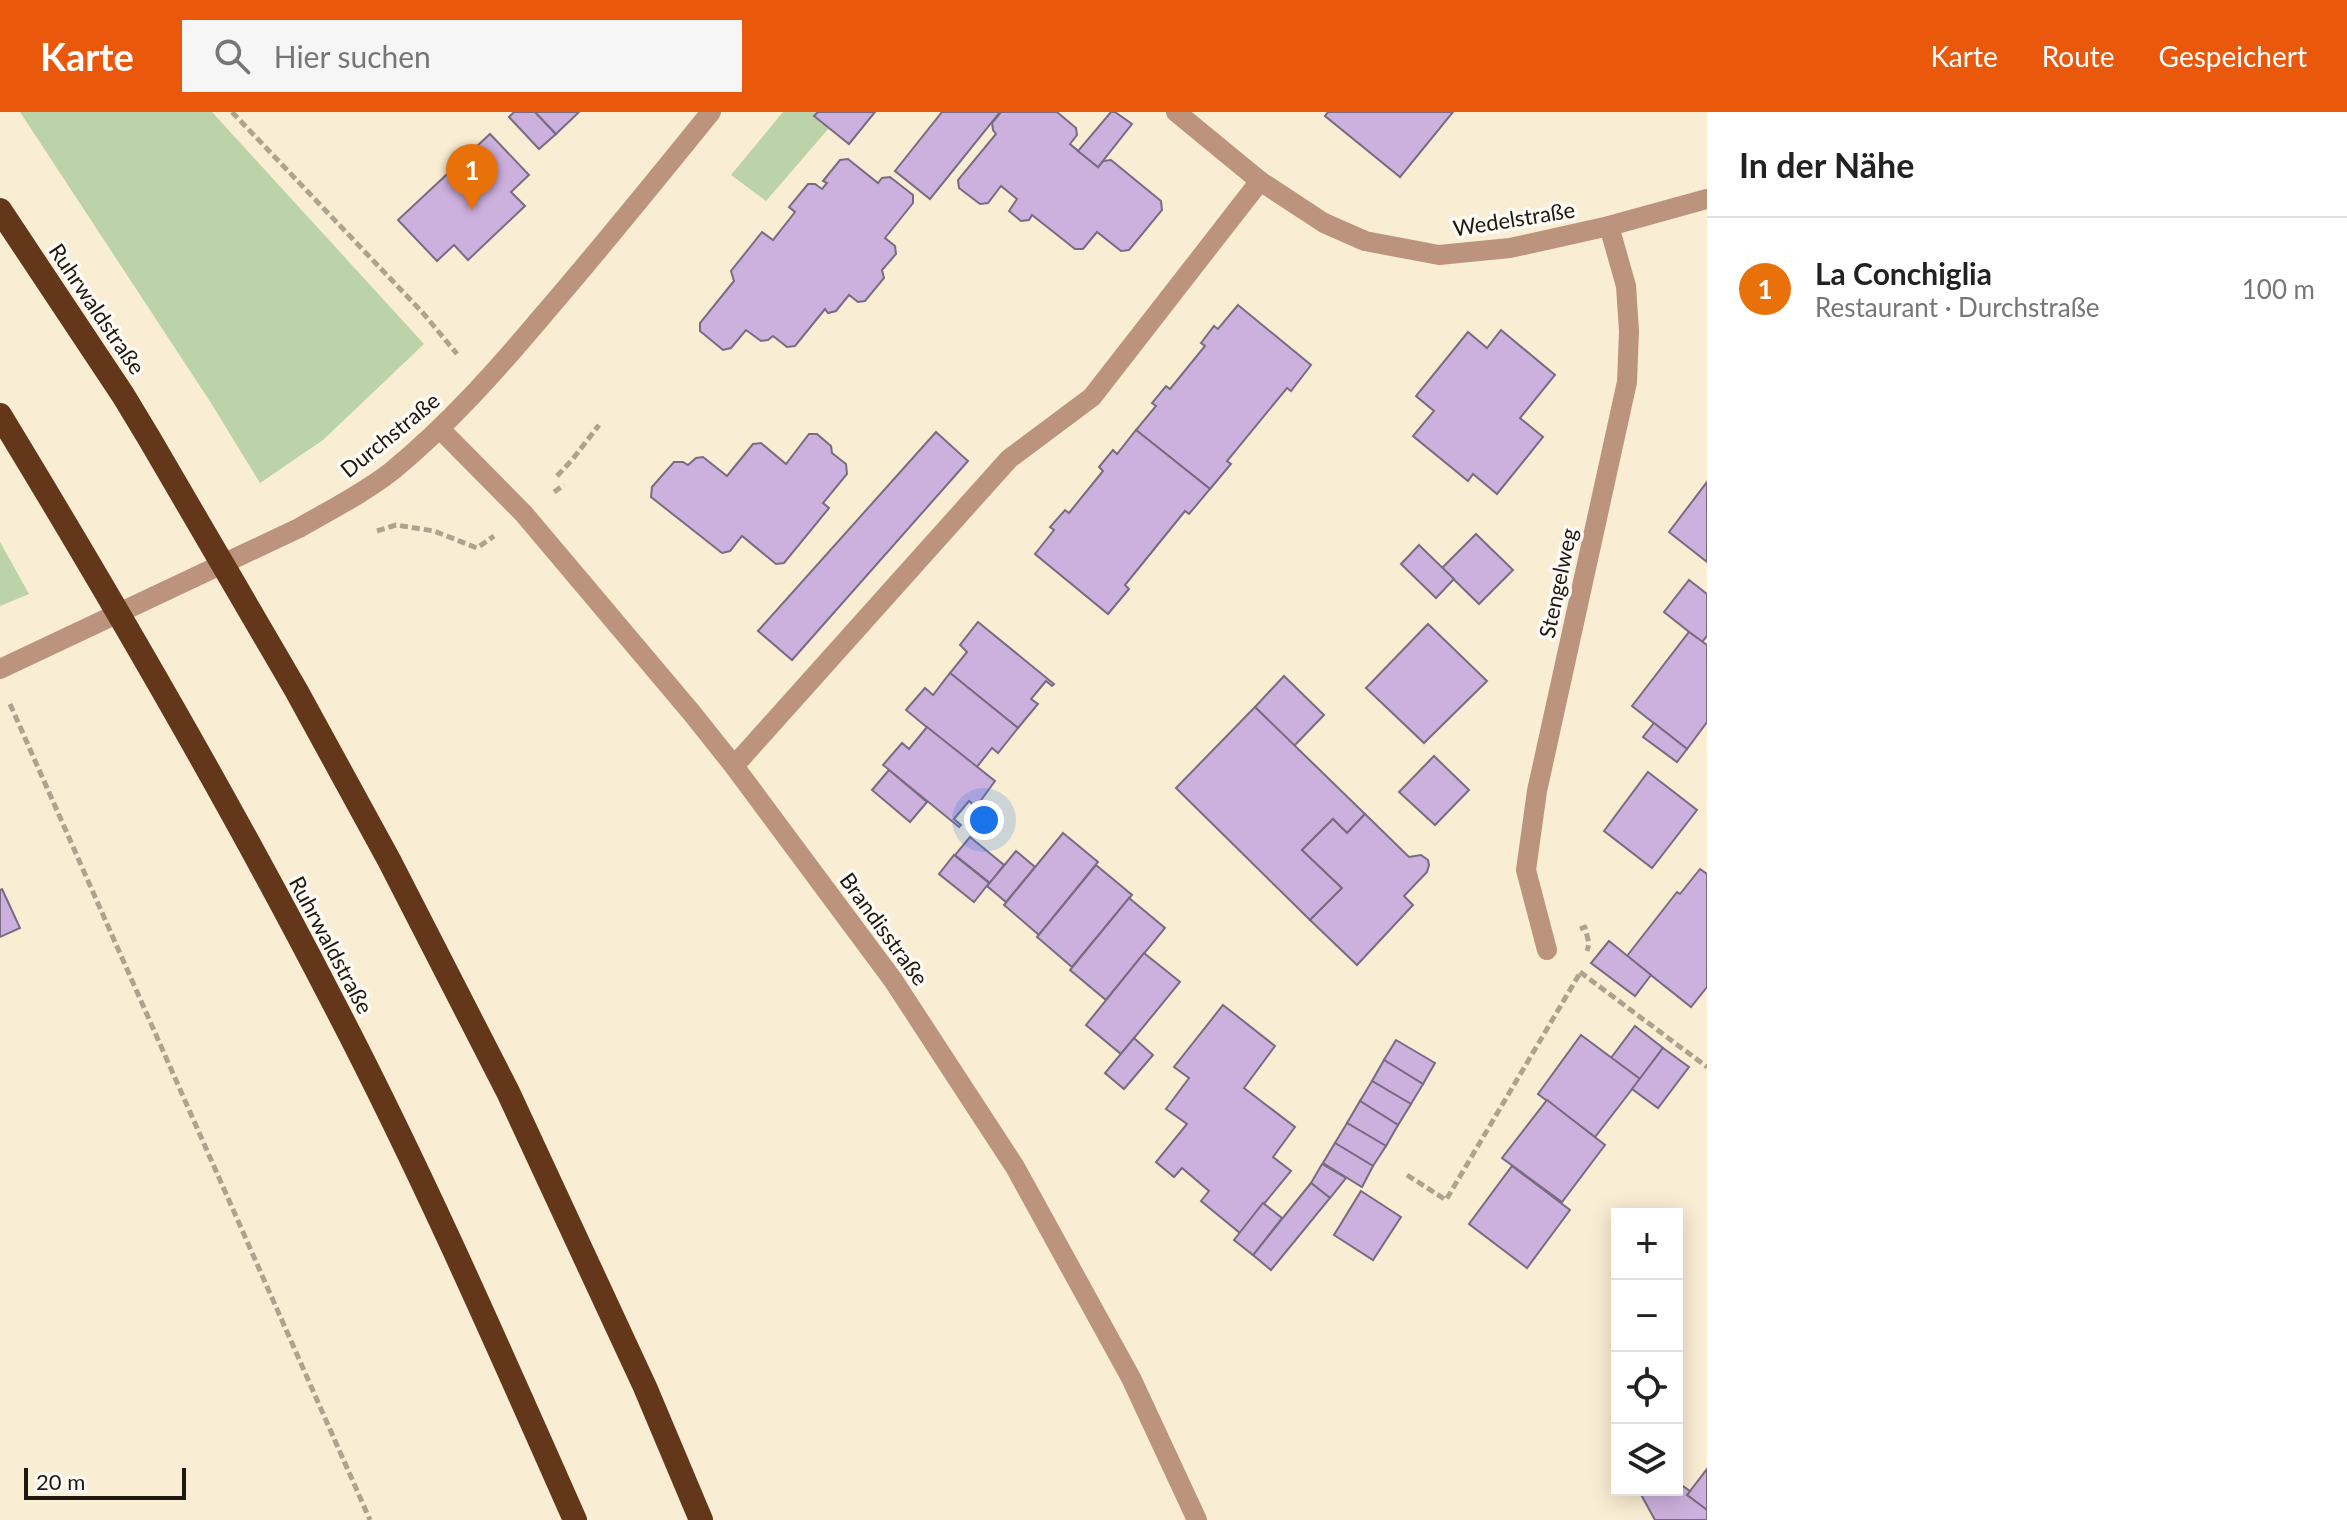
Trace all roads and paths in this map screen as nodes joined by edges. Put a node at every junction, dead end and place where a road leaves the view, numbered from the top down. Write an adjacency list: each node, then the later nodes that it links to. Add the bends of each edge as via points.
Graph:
1 (232, 112): 8 (path, via 423,313)
2 (711, 112): 8 (street, Durchstraße)
3 (1176, 112): 4 (street, Wedelstraße)
4 (1260, 181): 7 (street, Wedelstraße, via 1324,223 1365,241 1439,255 1510,248); 15 (street, via 1092,397 1009,459)
5 (1707, 199): 7 (street, Wedelstraße)
6 (0, 210): 23 (highway, Ruhrwaldstraße, via 149,438 389,860 508,1092)
7 (1609, 226): 16 (street, Stengelweg, via 1626,286 1627,382 1537,791 1526,870)
8 (483, 386): 11 (street, Durchstraße)
9 (0, 415): 22 (highway, Ruhrwaldstraße, via 195,747 331,998 430,1197)
10 (599, 425): 12 (path)
11 (440, 429): 13 (street, Durchstraße, via 345,503); 15 (street, Brandisstraße, via 534,526)
12 (557, 476)
13 (0, 669)
14 (5, 693): 21 (path)
15 (734, 766): 24 (street, Brandisstraße, via 893,980 1015,1167 1131,1378)
16 (1547, 950)
17 (1591, 978): 19 (path)
18 (1576, 981): 20 (path, via 1446,1200)
19 (1707, 1067)
20 (1407, 1175)
21 (370, 1520)
22 (575, 1520)
23 (701, 1520)
24 (1197, 1520)

